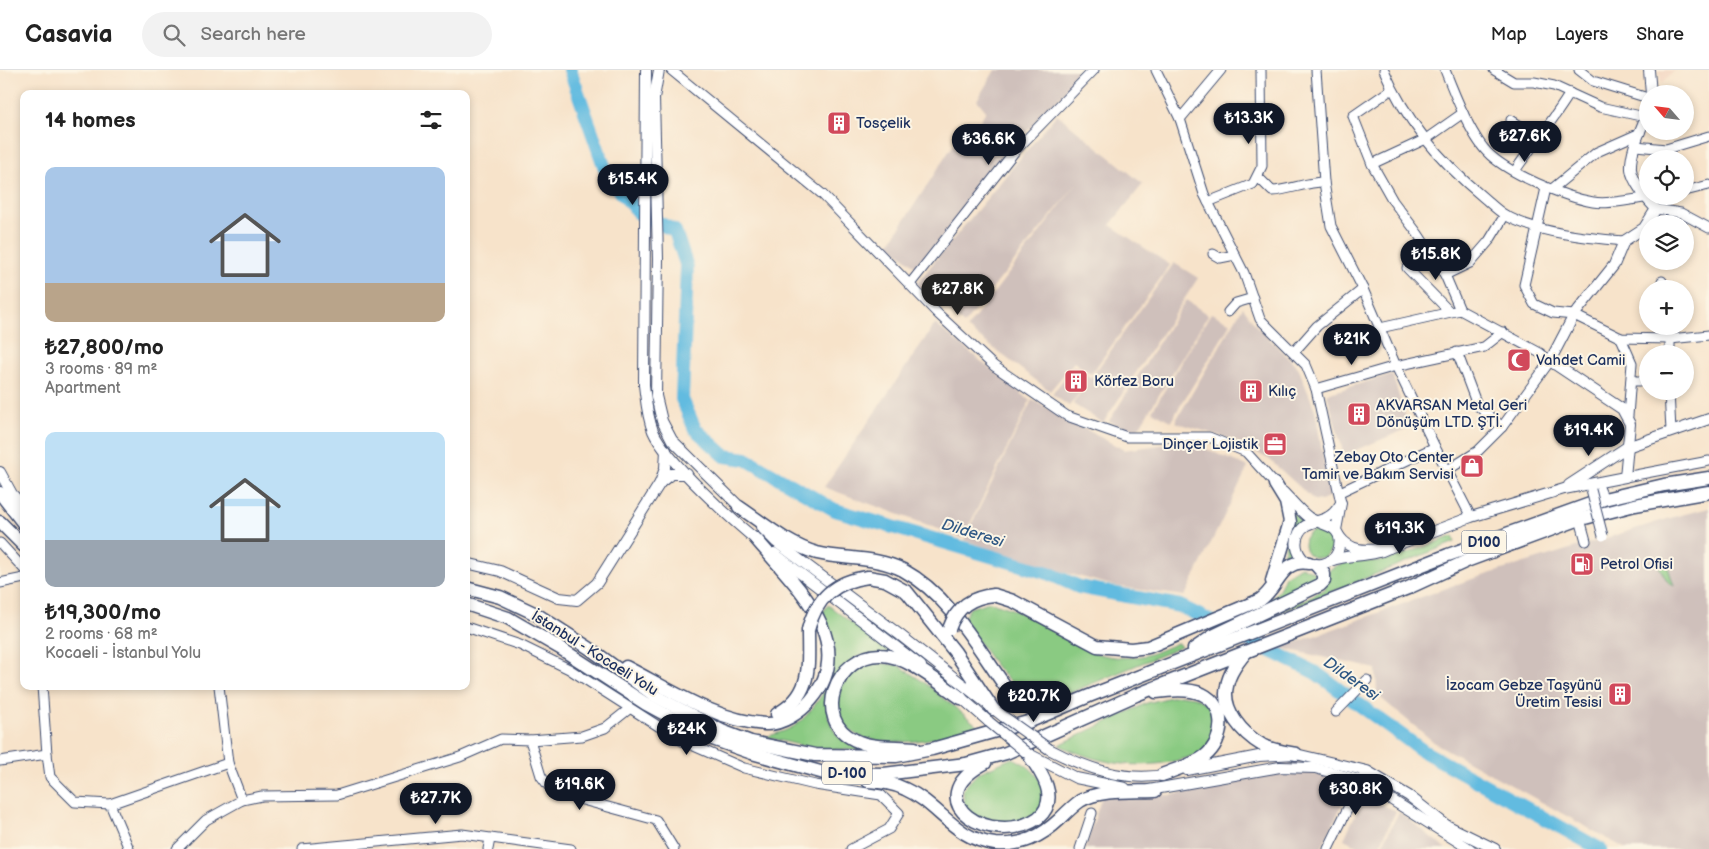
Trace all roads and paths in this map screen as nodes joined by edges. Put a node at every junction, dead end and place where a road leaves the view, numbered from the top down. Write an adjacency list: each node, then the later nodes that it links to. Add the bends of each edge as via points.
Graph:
1 (646, 70): 76 (main road, via 644,385 654,432)
2 (659, 70): 93 (main road, via 654,98 658,259 656,396 662,421 672,440)
3 (671, 70): 48 (street, via 822,194)
4 (1094, 70): 48 (street, via 1015,151)
5 (1156, 70): 20 (street)
6 (1221, 70): 20 (street)
7 (1261, 70): 30 (street, via 1262,166)
8 (1316, 70): 32 (street)
9 (1384, 70): 15 (street)
10 (1445, 70): 18 (street)
11 (1494, 70): 16 (street, via 1514,82 1540,84)
12 (1579, 70): 17 (street, via 1593,81)
13 (1649, 70): 14 (main road)
14 (1650, 85)
15 (1392, 89): 26 (street); 28 (street, via 1353,116)
16 (1570, 93): 19 (street, via 1600,107); 25 (street, via 1552,124)
17 (1639, 95)
18 (1463, 113): 26 (street); 29 (street, via 1487,152)
19 (1639, 113)
20 (1180, 119): 37 (street)
21 (1511, 120): 25 (street)
22 (1639, 133): 34 (street, via 1597,152)
23 (1639, 136): 27 (main road)
24 (1709, 136): 27 (street, via 1666,149)
25 (1539, 138): 29 (street)
26 (1426, 139): 28 (street); 40 (street, via 1463,180)
27 (1636, 146): 31 (main road, via 1631,170)
28 (1372, 164): 47 (street, via 1393,201)
29 (1515, 171): 34 (street)
30 (1258, 177): 32 (street, via 1272,191 1287,190 1306,182); 37 (street, via 1253,184)
31 (1639, 181)
32 (1324, 182): 49 (street, via 1331,226)
33 (1709, 185): 35 (street)
34 (1549, 189): 36 (street, via 1594,203); 41 (street)
35 (1694, 189)
36 (1639, 198)
37 (1208, 202): 45 (street)
38 (1654, 205): 39 (main road)
39 (1656, 209): 42 (street, via 1681,213); 43 (main road, via 1644,228)
40 (1505, 215): 41 (street); 47 (street, via 1470,263)
41 (1537, 227): 43 (street); 54 (street, via 1524,285 1534,304 1553,313)
42 (1709, 228)
43 (1624, 241): 54 (main road, via 1614,264)
44 (1213, 254): 45 (street, via 1220,258)
45 (1235, 256): 50 (street)
46 (1407, 268): 52 (street)
47 (1445, 275): 51 (street)
48 (910, 284): 84 (street, via 994,366 1067,416 1127,437 1209,437 1246,452)
49 (1363, 289): 55 (street); 62 (street, via 1317,326)
50 (1253, 298): 53 (street, via 1236,303); 62 (street, via 1260,319)
51 (1460, 310): 52 (street); 56 (street)
52 (1448, 311): 55 (street)
53 (1228, 312)
54 (1574, 315): 59 (street); 64 (main road)
55 (1380, 328): 65 (street)
56 (1503, 332): 63 (street, via 1484,347); 64 (street)
57 (1670, 335): 60 (street)
58 (1709, 335): 60 (street)
59 (1621, 338): 60 (street); 66 (street, via 1632,363)
60 (1670, 339): 61 (street)
61 (1670, 345)
62 (1294, 352): 68 (street, via 1306,365)
63 (1457, 352): 65 (street); 72 (street, via 1477,405)
64 (1550, 361): 70 (main road); 72 (street)
65 (1396, 366): 68 (street); 75 (street)
66 (1631, 381): 67 (street); 70 (street)
67 (1639, 381)
68 (1316, 389): 87 (street)
69 (1669, 400): 73 (street)
70 (1628, 416): 74 (main road)
71 (1709, 419): 73 (main road)
72 (1502, 427): 78 (street, via 1478,451)
73 (1671, 431): 74 (main road)
74 (1627, 446): 81 (main road); 86 (main road)
75 (1435, 448): 78 (street); 87 (street)
76 (666, 450): 80 (main road); 83 (main road)
77 (1709, 461): 81 (street)
78 (1446, 471): 94 (street)
79 (0, 472): 91 (main road)
80 (687, 474): 83 (main road, via 671,474); 101 (main road)
81 (1625, 477): 85 (main road)
82 (1709, 478): 90 (highway, D100)
83 (660, 483): 107 (main road, via 597,583 578,600 559,598 500,571)
84 (1275, 484): 97 (main road, via 1307,516); 114 (highway, via 1289,512 1285,544 1272,583 1266,591)
85 (1594, 486): 86 (main road); 90 (street); 100 (street, bridge)
86 (1564, 489): 94 (main road)
87 (1340, 492): 92 (street)
88 (0, 493): 96 (highway)
89 (1706, 493): 95 (highway, D100, via 1635,505)
90 (1604, 499): 116 (highway, D100, via 1448,555 1266,627)
91 (20, 503)
92 (1342, 503): 97 (main road, via 1328,518); 99 (main road)
93 (739, 506): 124 (highway, via 800,546 818,553 888,565 912,576 962,623 1012,692 1043,704); 126 (main road, via 776,542)
94 (1471, 516): 105 (main road)
95 (1580, 519): 102 (street); 119 (highway, D100, via 1469,560 1408,588)
96 (20, 520)
97 (1317, 521): 99 (main road, via 1330,525); 108 (main road, via 1304,527 1297,539 1299,553)
98 (0, 522): 103 (highway)
99 (1337, 533): 105 (main road, via 1346,546 1362,550); 106 (main road, via 1338,550)
100 (1603, 536)
101 (756, 539): 125 (main road); 128 (highway, via 796,583 821,622 828,639 828,664 820,690 803,710 780,722 754,722)
102 (1586, 541)
103 (20, 542)
104 (0, 543): 109 (street)
105 (1390, 548): 106 (main road, via 1378,554 1342,556)
106 (1330, 562): 108 (main road)
107 (470, 564)
108 (1312, 564): 114 (highway, via 1298,561 1293,564 1283,572 1269,594); 116 (highway, via 1324,574 1320,585)
109 (20, 565)
110 (20, 579): 111 (street)
111 (0, 584)
112 (470, 589): 117 (highway, D100, via 500,597 536,614)
113 (470, 605): 139 (highway, İstanbul - Kocaeli Yolu / D-100, via 508,618 646,704 707,737)
114 (1240, 608): 118 (highway, bridge, via 1148,647 1131,650 1097,646 1013,601 994,595 971,599 957,612 949,628)
115 (470, 628): 127 (street, via 520,644 570,669)
116 (1214, 642): 124 (highway, D100, via 1179,660)
117 (589, 648): 128 (highway); 131 (highway, D100, via 655,696 722,731 751,742 794,752 839,757 896,756)
118 (955, 652): 126 (highway); 128 (highway, bridge, via 907,592 885,580 852,579 829,590 814,612 808,630 807,681 790,707 774,716 761,717)
119 (1246, 652): 123 (highway, İstanbul - Kocaeli Yolu / D-100); 135 (highway, via 1226,686 1226,698 1236,722 1245,733 1263,745)
120 (1366, 680): 129 (street)
121 (42, 690): 133 (street)
122 (219, 690): 137 (street)
123 (1136, 695): 132 (highway, İstanbul - Kocaeli Yolu / D-100); 140 (highway, via 1189,690 1210,698 1220,714 1220,734 1205,756)
124 (1089, 696): 131 (highway, D100, via 1028,722)
125 (961, 698): 131 (highway, via 900,659 882,655 865,657 851,664 842,674 832,698 833,716 841,730 853,740 869,746); 134 (main road, bridge)
126 (993, 708): 140 (main road, bridge, via 1049,749 1077,764 1109,774)
127 (629, 709): 130 (street, via 605,728 582,736); 154 (street, via 680,740 744,768 815,785 881,795 898,813 889,829)
128 (714, 710)
129 (1336, 712)
130 (530, 740): 143 (street, via 501,739 460,757 337,795 262,796); 153 (street, via 541,776 554,792 656,820)
131 (932, 749)
132 (1006, 753): 134 (highway, via 973,770 959,784 956,792 962,816 986,830 1016,831 1043,814 1048,805 1048,787); 139 (highway, İstanbul - Kocaeli Yolu / D-100, via 966,764 902,772)
133 (47, 754): 136 (street); 144 (street, via 50,777 75,802)
134 (1028, 754): 142 (main road, via 1076,778)
135 (1296, 754): 138 (main road); 140 (main road, via 1259,756)
136 (0, 762)
137 (228, 763): 143 (street); 144 (street)
138 (1367, 771): 141 (street); 158 (main road, via 1409,796 1446,825)
139 (824, 773): 142 (highway, via 890,783 906,789 960,832 994,844 1028,842 1080,801 1099,795)
140 (1162, 775)
141 (1360, 780): 142 (main road, via 1315,768 1280,767); 156 (street); 157 (main road)
142 (1156, 791)
143 (242, 800): 150 (street, via 206,820)
144 (110, 804): 149 (street)
145 (1092, 813): 155 (street)
146 (490, 839): 147 (street, via 462,834); 151 (street); 152 (street)
147 (372, 845): 148 (street)
148 (307, 848)
149 (129, 849)
150 (177, 849)
151 (488, 849)
152 (571, 849)
153 (674, 849)
154 (851, 849)
155 (1080, 849)
156 (1328, 849)
157 (1470, 849)
158 (1495, 849)

